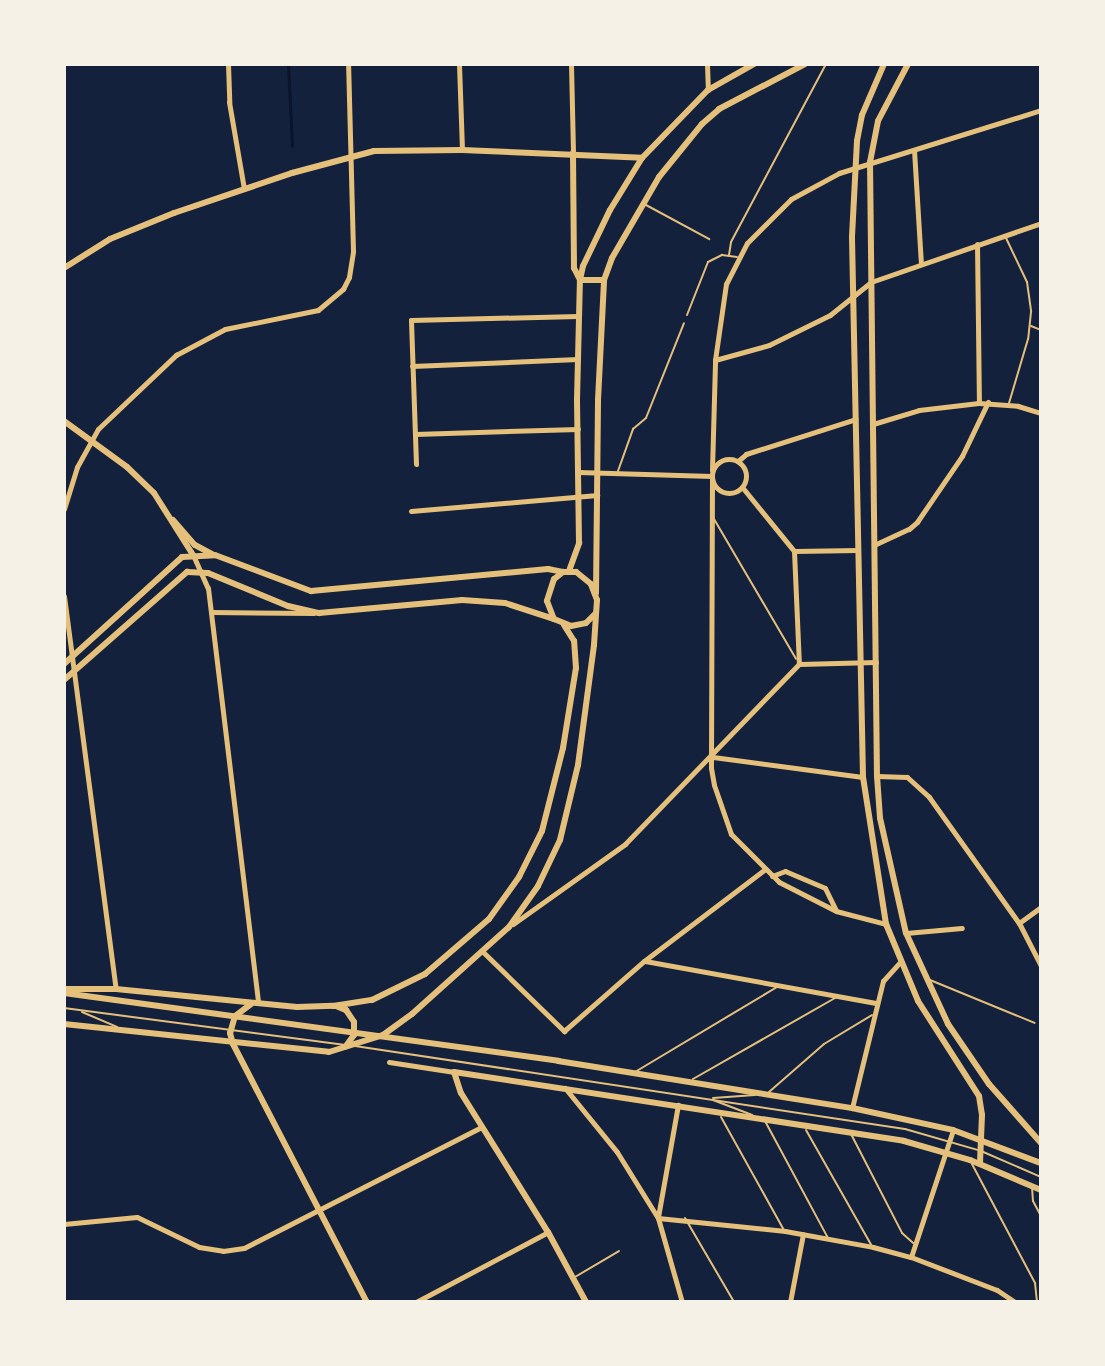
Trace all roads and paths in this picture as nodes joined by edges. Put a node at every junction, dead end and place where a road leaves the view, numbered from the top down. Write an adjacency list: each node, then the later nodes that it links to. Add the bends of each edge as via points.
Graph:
1 (228, 64): 22 (street)
2 (348, 64): 17 (street)
3 (459, 64): 13 (street)
4 (571, 64): 15 (street)
5 (707, 64): 11 (street)
6 (754, 64): 11 (main road)
7 (805, 64): 23 (main road, via 719,109 686,141)
8 (826, 64): 28 (lane, via 731,242)
9 (884, 64): 21 (main road, via 862,115)
10 (908, 64): 20 (main road, via 878,121)
11 (708, 90): 18 (main road)
12 (1041, 110): 14 (street)
13 (462, 150): 15 (main road); 17 (main road)
14 (914, 150): 20 (street); 30 (street)
15 (573, 153): 16 (main road); 19 (main road)
16 (585, 153): 18 (main road); 19 (main road)
17 (350, 156): 22 (main road); 53 (street, via 353,251 349,277 332,302 318,310 225,329 176,355)
18 (642, 158): 32 (main road, via 604,222)
19 (574, 162): 32 (main road, via 574,268)
20 (870, 162): 21 (street); 34 (main road)
21 (854, 168): 29 (street, via 791,199); 35 (main road)
22 (244, 189): 31 (main road, via 110,239)
23 (642, 203): 26 (lane); 33 (main road)
24 (1041, 223): 25 (street)
25 (1005, 235): 27 (street); 39 (lane, via 1027,282)
26 (709, 239)
27 (977, 244): 30 (street); 45 (street)
28 (729, 255): 29 (lane); 36 (lane, via 708,262)
29 (738, 258): 42 (street, via 726,284)
30 (921, 263): 34 (street)
31 (64, 268)
32 (580, 280): 33 (main road); 37 (main road)
33 (604, 280): 57 (main road)
34 (871, 282): 35 (street); 50 (main road)
35 (853, 296): 42 (street, via 830,315 769,345); 48 (main road)
36 (687, 315)
37 (578, 316): 41 (main road); 43 (street, via 413,319)
38 (684, 323): 58 (lane)
39 (1030, 326): 40 (lane); 46 (lane)
40 (1041, 330)
41 (578, 359): 43 (street); 51 (main road)
42 (715, 360): 60 (street)
43 (412, 366): 52 (street)
44 (988, 402): 45 (street); 46 (street); 69 (street, via 962,456 917,522)
45 (979, 403): 50 (street, via 919,410)
46 (1008, 404): 47 (street)
47 (1041, 413)
48 (856, 419): 54 (street); 61 (main road)
49 (64, 421): 53 (main road)
50 (873, 424): 59 (main road)
51 (578, 429): 52 (street); 56 (main road)
52 (415, 434): 55 (street)
53 (91, 440): 65 (street); 68 (main road, via 136,475)
54 (738, 461): 60 (street, via 720,461); 62 (street, via 745,473)
55 (416, 464)
56 (578, 472): 57 (street); 64 (main road)
57 (598, 472): 58 (street); 63 (main road)
58 (618, 473): 60 (street)
59 (873, 473): 61 (main road); 69 (main road)
60 (712, 474): 62 (street, via 723,492); 67 (street)
61 (857, 474): 70 (main road)
62 (742, 487): 71 (street)
63 (598, 495): 64 (street); 77 (main road)
64 (579, 497): 66 (street); 75 (main road, via 579,543)
65 (64, 509)
66 (411, 511)
67 (712, 515): 87 (lane); 90 (street)
68 (173, 520): 72 (main road); 73 (main road, via 195,545)
69 (874, 545): 85 (main road)
70 (858, 550): 71 (street); 84 (main road)
71 (794, 551): 87 (street)
72 (193, 555): 73 (main road); 74 (street); 83 (main road, via 172,563)
73 (215, 555): 75 (main road, via 311,591 548,569)
74 (201, 572): 78 (street); 79 (main road); 88 (main road, via 182,574)
75 (566, 572): 77 (main road, via 584,577); 81 (main road, via 554,579 548,594)
76 (64, 596): 83 (street)
77 (596, 596): 80 (main road)
78 (211, 612): 79 (street); 114 (street)
79 (319, 613): 81 (main road, via 462,600 505,603)
80 (596, 613): 82 (main road, via 579,625); 101 (main road, via 578,765 560,840 538,886)
81 (554, 619): 82 (main road)
82 (564, 625): 116 (main road, via 576,654 563,748 542,831 519,877 489,919 425,974 372,1000)
83 (74, 658): 86 (main road); 88 (street)
84 (861, 662): 85 (street); 87 (street); 92 (main road)
85 (876, 662): 91 (main road)
86 (64, 664)
87 (799, 664): 90 (street)
88 (76, 674): 89 (main road); 111 (street)
89 (64, 680)
90 (712, 757): 92 (street); 95 (street, via 714,785 731,834); 101 (street, via 625,844)
91 (877, 776): 93 (main road); 99 (street, via 907,777 929,797)
92 (863, 777): 94 (main road)
93 (879, 802): 94 (main road); 103 (main road)
94 (866, 803): 100 (main road)
95 (764, 870): 96 (street); 106 (street)
96 (771, 876): 98 (street); 98 (street, via 785,871 825,888)
97 (1041, 907): 99 (street)
98 (836, 911): 100 (street)
99 (1019, 923): 108 (street)
100 (886, 924): 107 (main road)
101 (509, 927): 104 (main road)
102 (962, 928): 103 (street)
103 (906, 933): 105 (main road)
104 (482, 951): 106 (street, via 564,1031); 124 (main road, via 383,1035)
105 (915, 957): 107 (main road); 109 (main road)
106 (644, 961): 110 (street)
107 (901, 961): 115 (street, via 888,971); 141 (main road, via 918,1001 979,1096)
108 (1041, 966)
109 (925, 978): 120 (lane); 142 (main road, via 948,1024 989,1084)
110 (778, 986): 113 (street); 127 (lane)
111 (116, 989): 112 (main road); 114 (main road)
112 (64, 991): 127 (main road)
113 (838, 996): 115 (street); 128 (lane)
114 (258, 1003): 116 (main road); 123 (main road, via 235,1016)
115 (877, 1003): 119 (street)
116 (333, 1006): 124 (main road, via 346,1010 354,1022 351,1042)
117 (64, 1008): 118 (lane)
118 (78, 1010): 122 (lane); 131 (lane)
119 (873, 1014): 130 (lane, via 824,1044); 133 (street)
120 (1035, 1023)
121 (64, 1024): 122 (main road)
122 (127, 1032): 123 (main road)
123 (233, 1044): 124 (main road); 151 (main road)
124 (339, 1050)
125 (389, 1062): 126 (street)
126 (454, 1072): 129 (main road); 137 (main road)
127 (632, 1074): 128 (main road)
128 (687, 1082): 130 (main road)
129 (565, 1088): 132 (main road); 153 (street, via 617,1152)
130 (766, 1094): 131 (lane); 133 (main road)
131 (708, 1098): 135 (lane); 140 (lane)
132 (678, 1105): 134 (main road); 153 (street)
133 (852, 1108): 138 (main road)
134 (718, 1112): 135 (main road); 156 (lane)
135 (764, 1119): 136 (main road); 159 (lane)
136 (803, 1125): 139 (main road); 161 (lane)
137 (481, 1127): 151 (street); 157 (main road)
138 (953, 1130): 140 (street); 141 (main road)
139 (851, 1133): 144 (main road); 160 (lane, via 902,1233)
140 (949, 1140): 143 (lane); 144 (street)
141 (981, 1140): 143 (main road); 147 (main road)
142 (1041, 1143)
143 (981, 1151): 146 (main road); 148 (lane)
144 (945, 1152): 145 (main road); 160 (street)
145 (970, 1160): 146 (main road); 172 (lane, via 1035,1283)
146 (980, 1163): 149 (main road)
147 (1041, 1163)
148 (1041, 1177)
149 (1032, 1186): 150 (main road); 152 (lane)
150 (1041, 1190)
151 (319, 1211): 155 (street, via 244,1248 223,1251 199,1247 137,1217); 165 (main road)
152 (1041, 1216)
153 (658, 1218): 154 (street); 168 (street)
154 (685, 1218): 156 (street); 169 (lane)
155 (64, 1224)
156 (785, 1231): 158 (street)
157 (548, 1232): 164 (main road); 166 (street)
158 (803, 1234): 159 (street); 170 (street)
159 (829, 1239): 161 (street)
160 (914, 1244): 163 (street)
161 (873, 1247): 163 (street)
162 (619, 1251): 164 (lane)
163 (911, 1257): 171 (street)
164 (574, 1278): 167 (main road)
165 (367, 1302)
166 (416, 1302)
167 (586, 1302)
168 (682, 1302)
169 (734, 1302)
170 (790, 1302)
171 (1015, 1302)
172 (1037, 1302)

